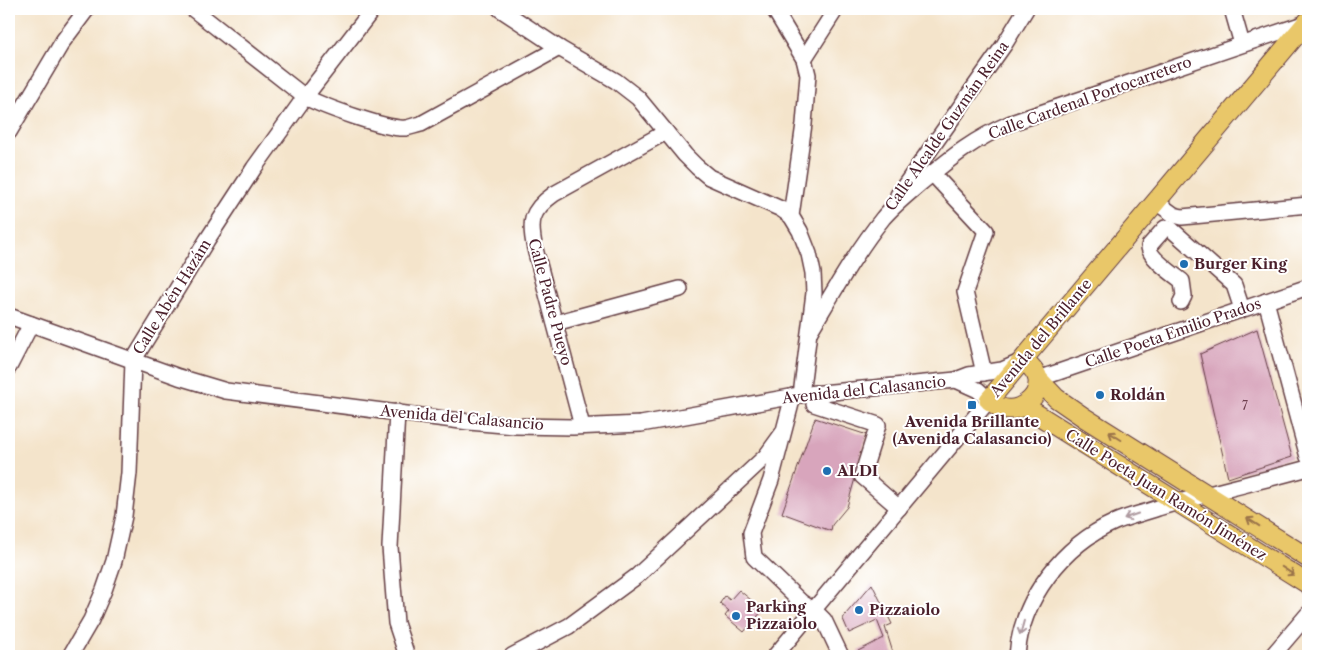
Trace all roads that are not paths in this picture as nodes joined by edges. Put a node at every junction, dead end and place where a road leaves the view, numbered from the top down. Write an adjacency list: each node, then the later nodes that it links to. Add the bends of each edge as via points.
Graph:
1 (193, 9): 13 (street)
2 (373, 9): 13 (street, Calle Abén Hazám)
3 (500, 9): 11 (street)
4 (774, 9): 12 (street)
5 (836, 9): 12 (street)
6 (1026, 9): 17 (street, Calle Alcalde Guzmán Reina)
7 (1232, 9): 10 (street)
8 (78, 13): 14 (street)
9 (1307, 22): 10 (street, Calle Cardenal Portocarretero); 20 (main road, Avenida del Brillante)
10 (1242, 44): 18 (street, Calle Cardenal Portocarretero, via 1011,123)
11 (559, 48): 13 (street, via 421,124 405,128 389,127); 16 (street, via 616,80 638,98)
12 (804, 59): 22 (street, via 808,75 804,124)
13 (304, 97): 34 (street, Calle Abén Hazám, via 207,240)
14 (13, 111): 15 (street)
15 (9, 132)
16 (666, 132): 22 (street, via 709,177); 30 (street, Calle Padre Pueyo, via 554,194 536,210 531,231)
17 (936, 141): 18 (street); 23 (street, Calle Alcalde Guzmán Reina)
18 (953, 156): 19 (street, Calle Cardenal Portocarretero)
19 (932, 173): 23 (street, Calle Cardenal Portocarretero); 36 (street, via 986,231 965,292)
20 (1156, 202): 21 (street, via 1182,217); 33 (main road, Avenida del Brillante)
21 (1308, 205)
22 (791, 216): 32 (street, via 806,246 813,273)
23 (884, 217): 32 (street, Calle Cardenal Portocarretero)
24 (1308, 287): 26 (street, Calle Poeta Emilio Prados)
25 (680, 289): 30 (street)
26 (1266, 301): 28 (street, Calle Poeta Emilio Prados); 45 (street)
27 (1180, 302): 28 (street, via 1184,296 1182,281 1149,249 1165,228 1171,229 1234,285)
28 (1242, 309): 37 (street, Calle Poeta Emilio Prados)
29 (9, 316): 31 (street, Avenida del Calasancio)
30 (555, 323): 43 (street, Calle Padre Pueyo)
31 (31, 324): 34 (street, Avenida del Calasancio); 35 (street)
32 (810, 331): 39 (street)
33 (1024, 360): 36 (street, Avenida del Calasancio, via 1002,370); 37 (main road, Calle Poeta Juan Ramón Jiménez); 40 (main road, Avenida del Brillante)
34 (133, 361): 42 (street, Avenida del Calasancio, via 226,391); 55 (street, Calle Abén Hazám, via 124,516 104,590)
35 (9, 367)
36 (984, 373): 38 (street, Avenida del Calasancio)
37 (1038, 379): 41 (main road, via 1035,396); 47 (main road, Calle Poeta Juan Ramón Jiménez, one-way to 37, via 1056,398)
38 (956, 380): 39 (street, Avenida del Calasancio); 40 (street, Avenida del Calasancio, via 978,390)
39 (802, 395): 43 (street, Avenida del Calasancio, via 641,424); 44 (street); 49 (street, via 814,404 878,425 862,476)
40 (989, 400): 41 (main road, via 1000,408); 49 (street, Avenida del Brillante)
41 (1024, 406): 48 (main road, Calle Poeta Juan Ramón Jiménez)
42 (396, 412): 43 (street, Avenida del Calasancio, via 516,426); 56 (street, via 390,548 396,623)
43 (582, 426)
44 (782, 434): 52 (street, via 771,480 751,532 754,557 801,602); 57 (street, via 766,456 637,576 569,626)
45 (1308, 457)
46 (1308, 468): 47 (street)
47 (1207, 493): 48 (street); 50 (main road, Calle Poeta Juan Ramón Jiménez, one-way to 47)
48 (1178, 502): 51 (main road, Calle Poeta Juan Ramón Jiménez, one-way to 51); 60 (street, one-way to 60, via 1115,522 1096,532 1056,565 1029,606)
49 (900, 508): 52 (street, Avenida del Brillante)
50 (1308, 558)
51 (1308, 584)
52 (815, 610): 54 (street, Avenida del Brillante); 59 (street, via 824,620)
53 (1308, 614): 61 (street)
54 (780, 651): 58 (street)
55 (70, 656)
56 (407, 656)
57 (512, 656)
58 (764, 656)
59 (841, 656)
60 (1017, 656)
61 (1272, 656)

